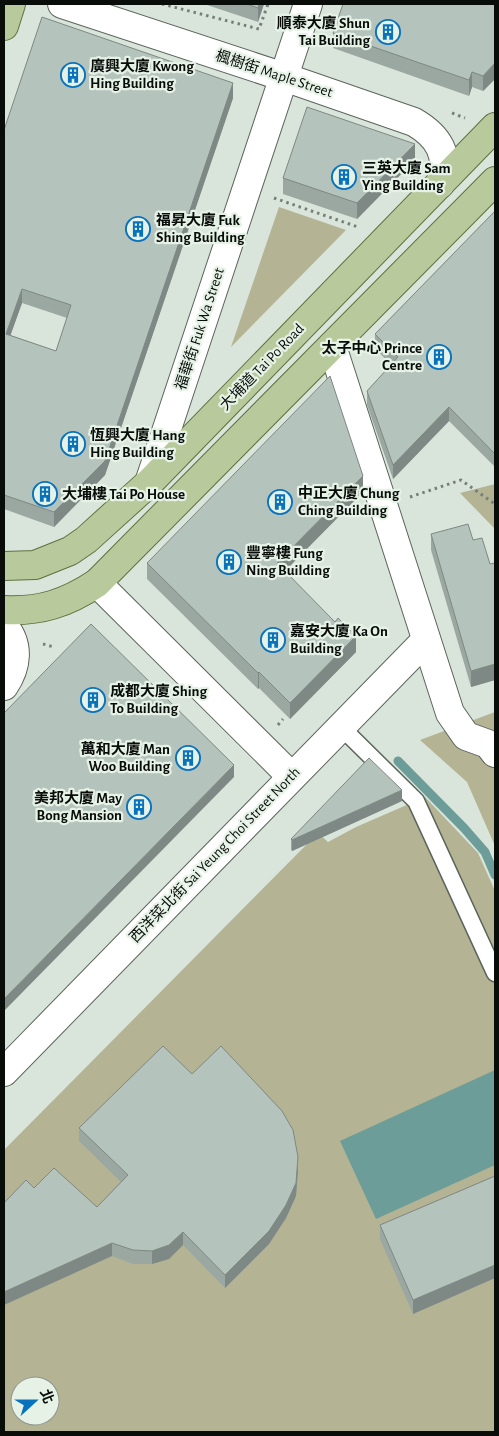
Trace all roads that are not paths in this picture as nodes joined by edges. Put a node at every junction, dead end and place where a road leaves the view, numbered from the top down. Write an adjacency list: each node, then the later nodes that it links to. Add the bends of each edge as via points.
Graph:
1 (11, 4): 4 (main road)
2 (62, 4): 5 (street, 楓樹街 Maple Street)
3 (308, 4): 5 (street, 福華街 Fuk Wa Street)
4 (4, 26)
5 (284, 77): 8 (street, 楓樹街 Maple Street, via 401,116 426,129 441,149 444,173); 10 (street, 福華街 Fuk Wa Street)
6 (495, 127): 8 (main road, 大埔道 Tai Po Road)
7 (495, 181): 9 (main road)
8 (440, 184): 10 (main road, 大埔道 Tai Po Road)
9 (332, 346): 12 (main road); 15 (street)
10 (149, 483): 11 (main road, 大埔道 Tai Po Road, via 70,551 35,565)
11 (4, 566)
12 (97, 582): 13 (main road, via 61,603); 19 (street)
13 (4, 610)
14 (4, 626): 16 (street, via 15,653 13,670)
15 (426, 640): 17 (street, 西洋菜北街 Sai Yeung Choi Street North); 18 (street, via 450,713 466,736 488,744)
16 (4, 686)
17 (340, 726): 19 (street, 西洋菜北街 Sai Yeung Choi Street North); 20 (lane, via 416,801)
18 (495, 753)
19 (291, 776): 21 (street, 西洋菜北街 Sai Yeung Choi Street North)
20 (495, 973)
21 (4, 1072)

